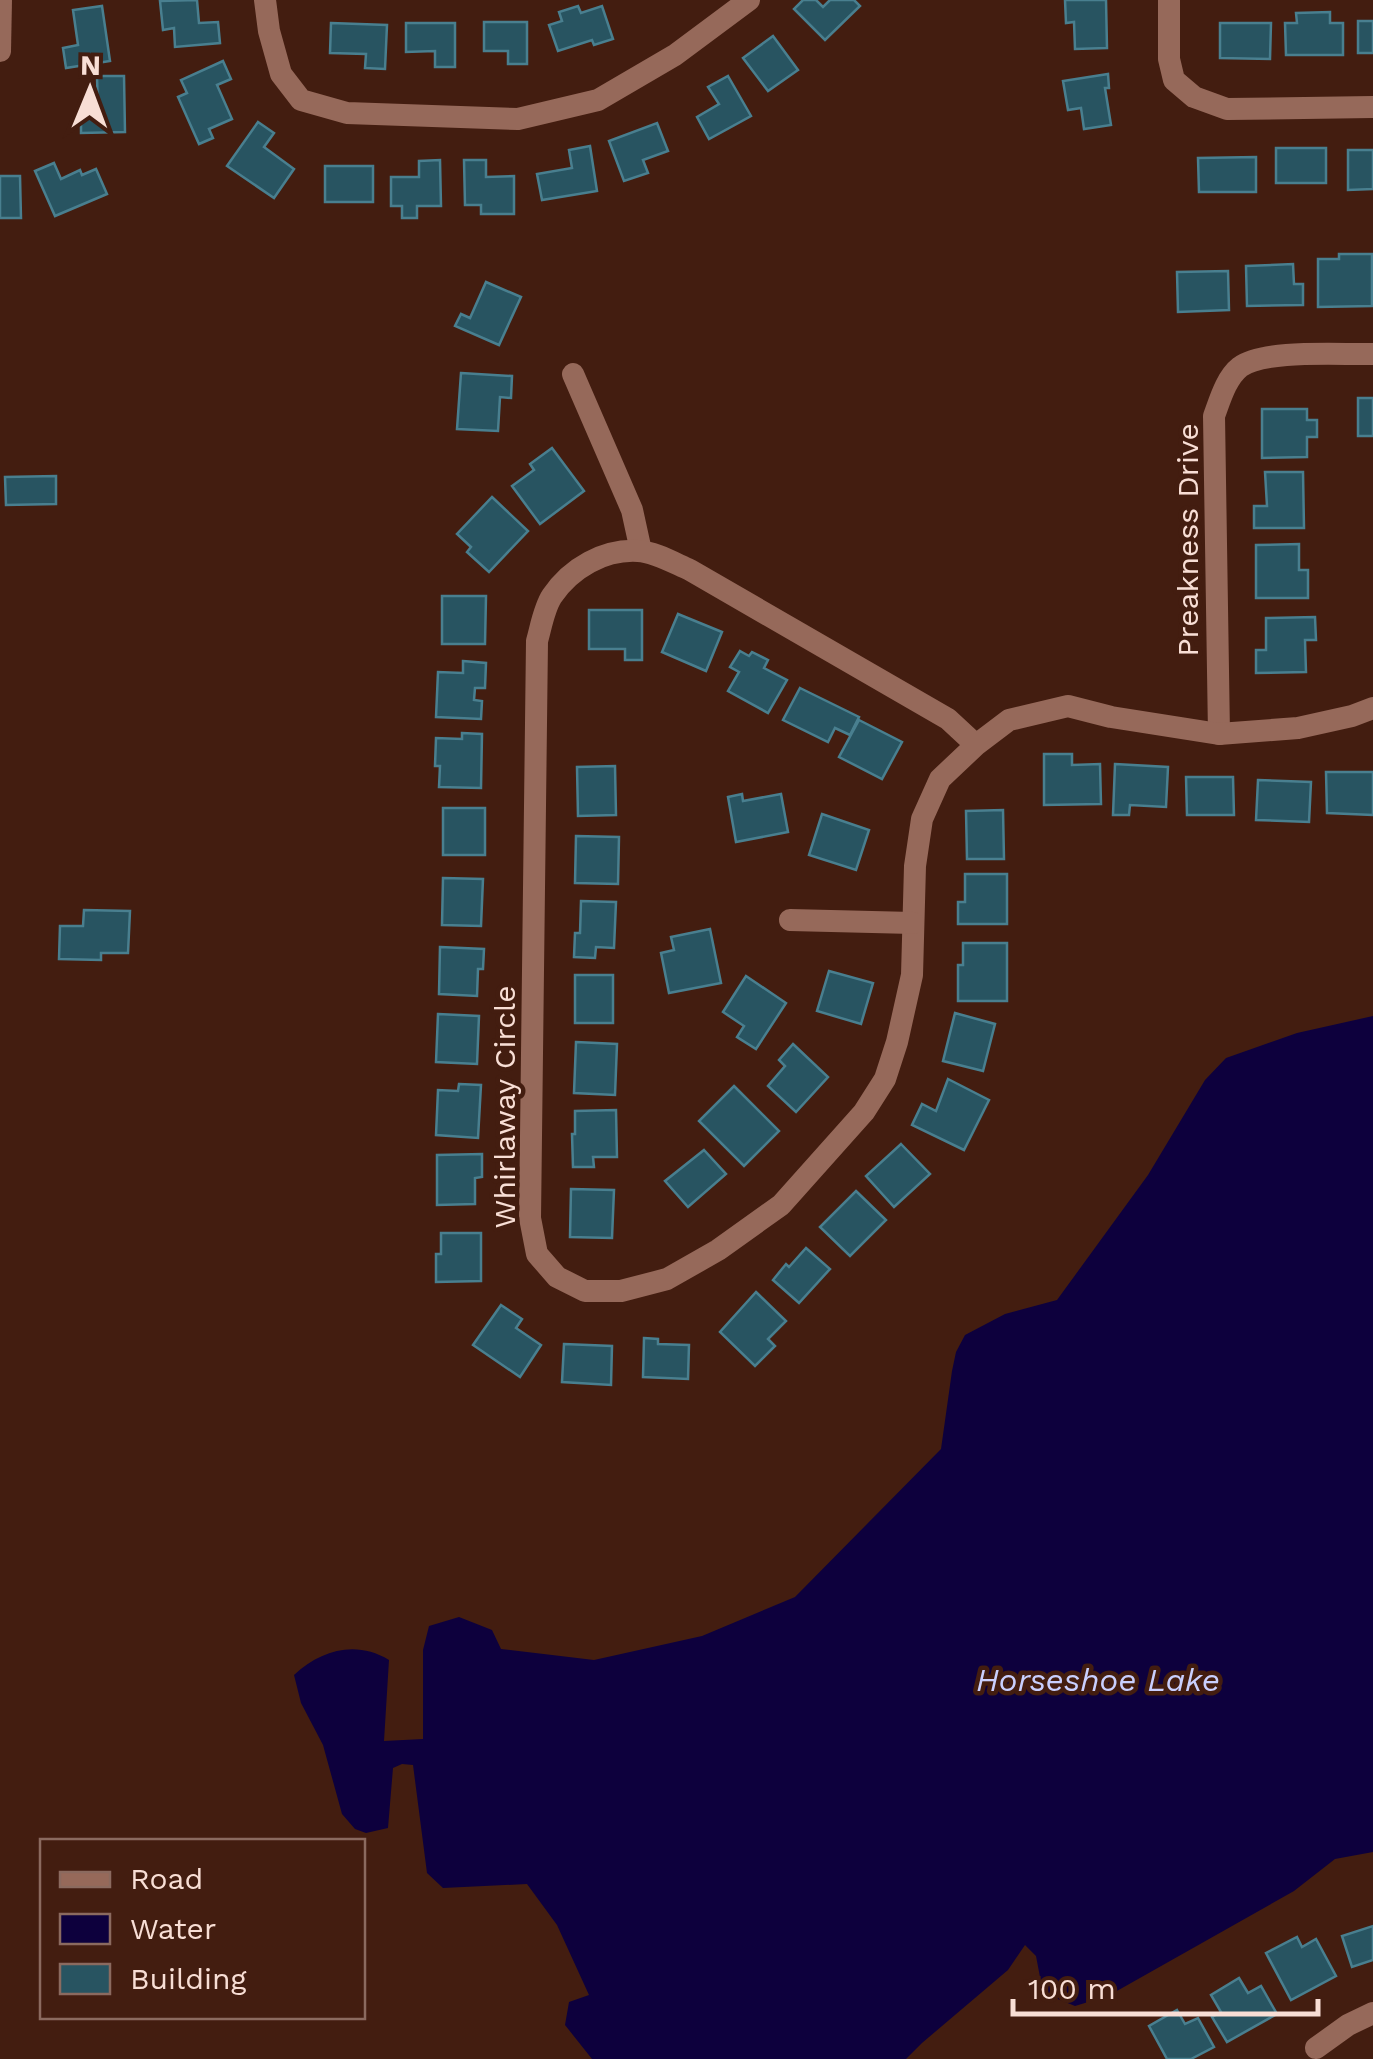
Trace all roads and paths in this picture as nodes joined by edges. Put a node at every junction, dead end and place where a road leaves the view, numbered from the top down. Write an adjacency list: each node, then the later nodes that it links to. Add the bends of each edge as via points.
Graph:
1 (1, 0): 5 (street)
2 (265, 0): 3 (street, via 281,74 301,100 347,114 518,119 598,100)
3 (749, 0)
4 (1169, 0): 6 (street, via 1174,80 1194,98 1227,108)
5 (0, 51)
6 (1373, 106)
7 (1373, 354): 11 (street, Preakness Drive, via 1257,358 1237,369 1225,388 1214,416)
8 (572, 374): 9 (street, via 632,510)
9 (641, 551): 12 (street, via 690,570 948,719); 14 (street, Whirlaway Circle, via 608,553 579,568 551,598 537,641 530,1218 537,1254 557,1277 585,1291 620,1291 667,1279 781,1205 885,1080 912,974)
10 (1373, 708): 11 (street, Whirlaway Circle, via 1298,728)
11 (1218, 734): 12 (street, Whirlaway Circle, via 1068,706 1009,720)
12 (976, 746): 14 (street, Whirlaway Circle, via 940,779 922,819)
13 (790, 920): 14 (street)
14 (913, 923)
15 (1373, 2013): 16 (street)
16 (1316, 2048)

